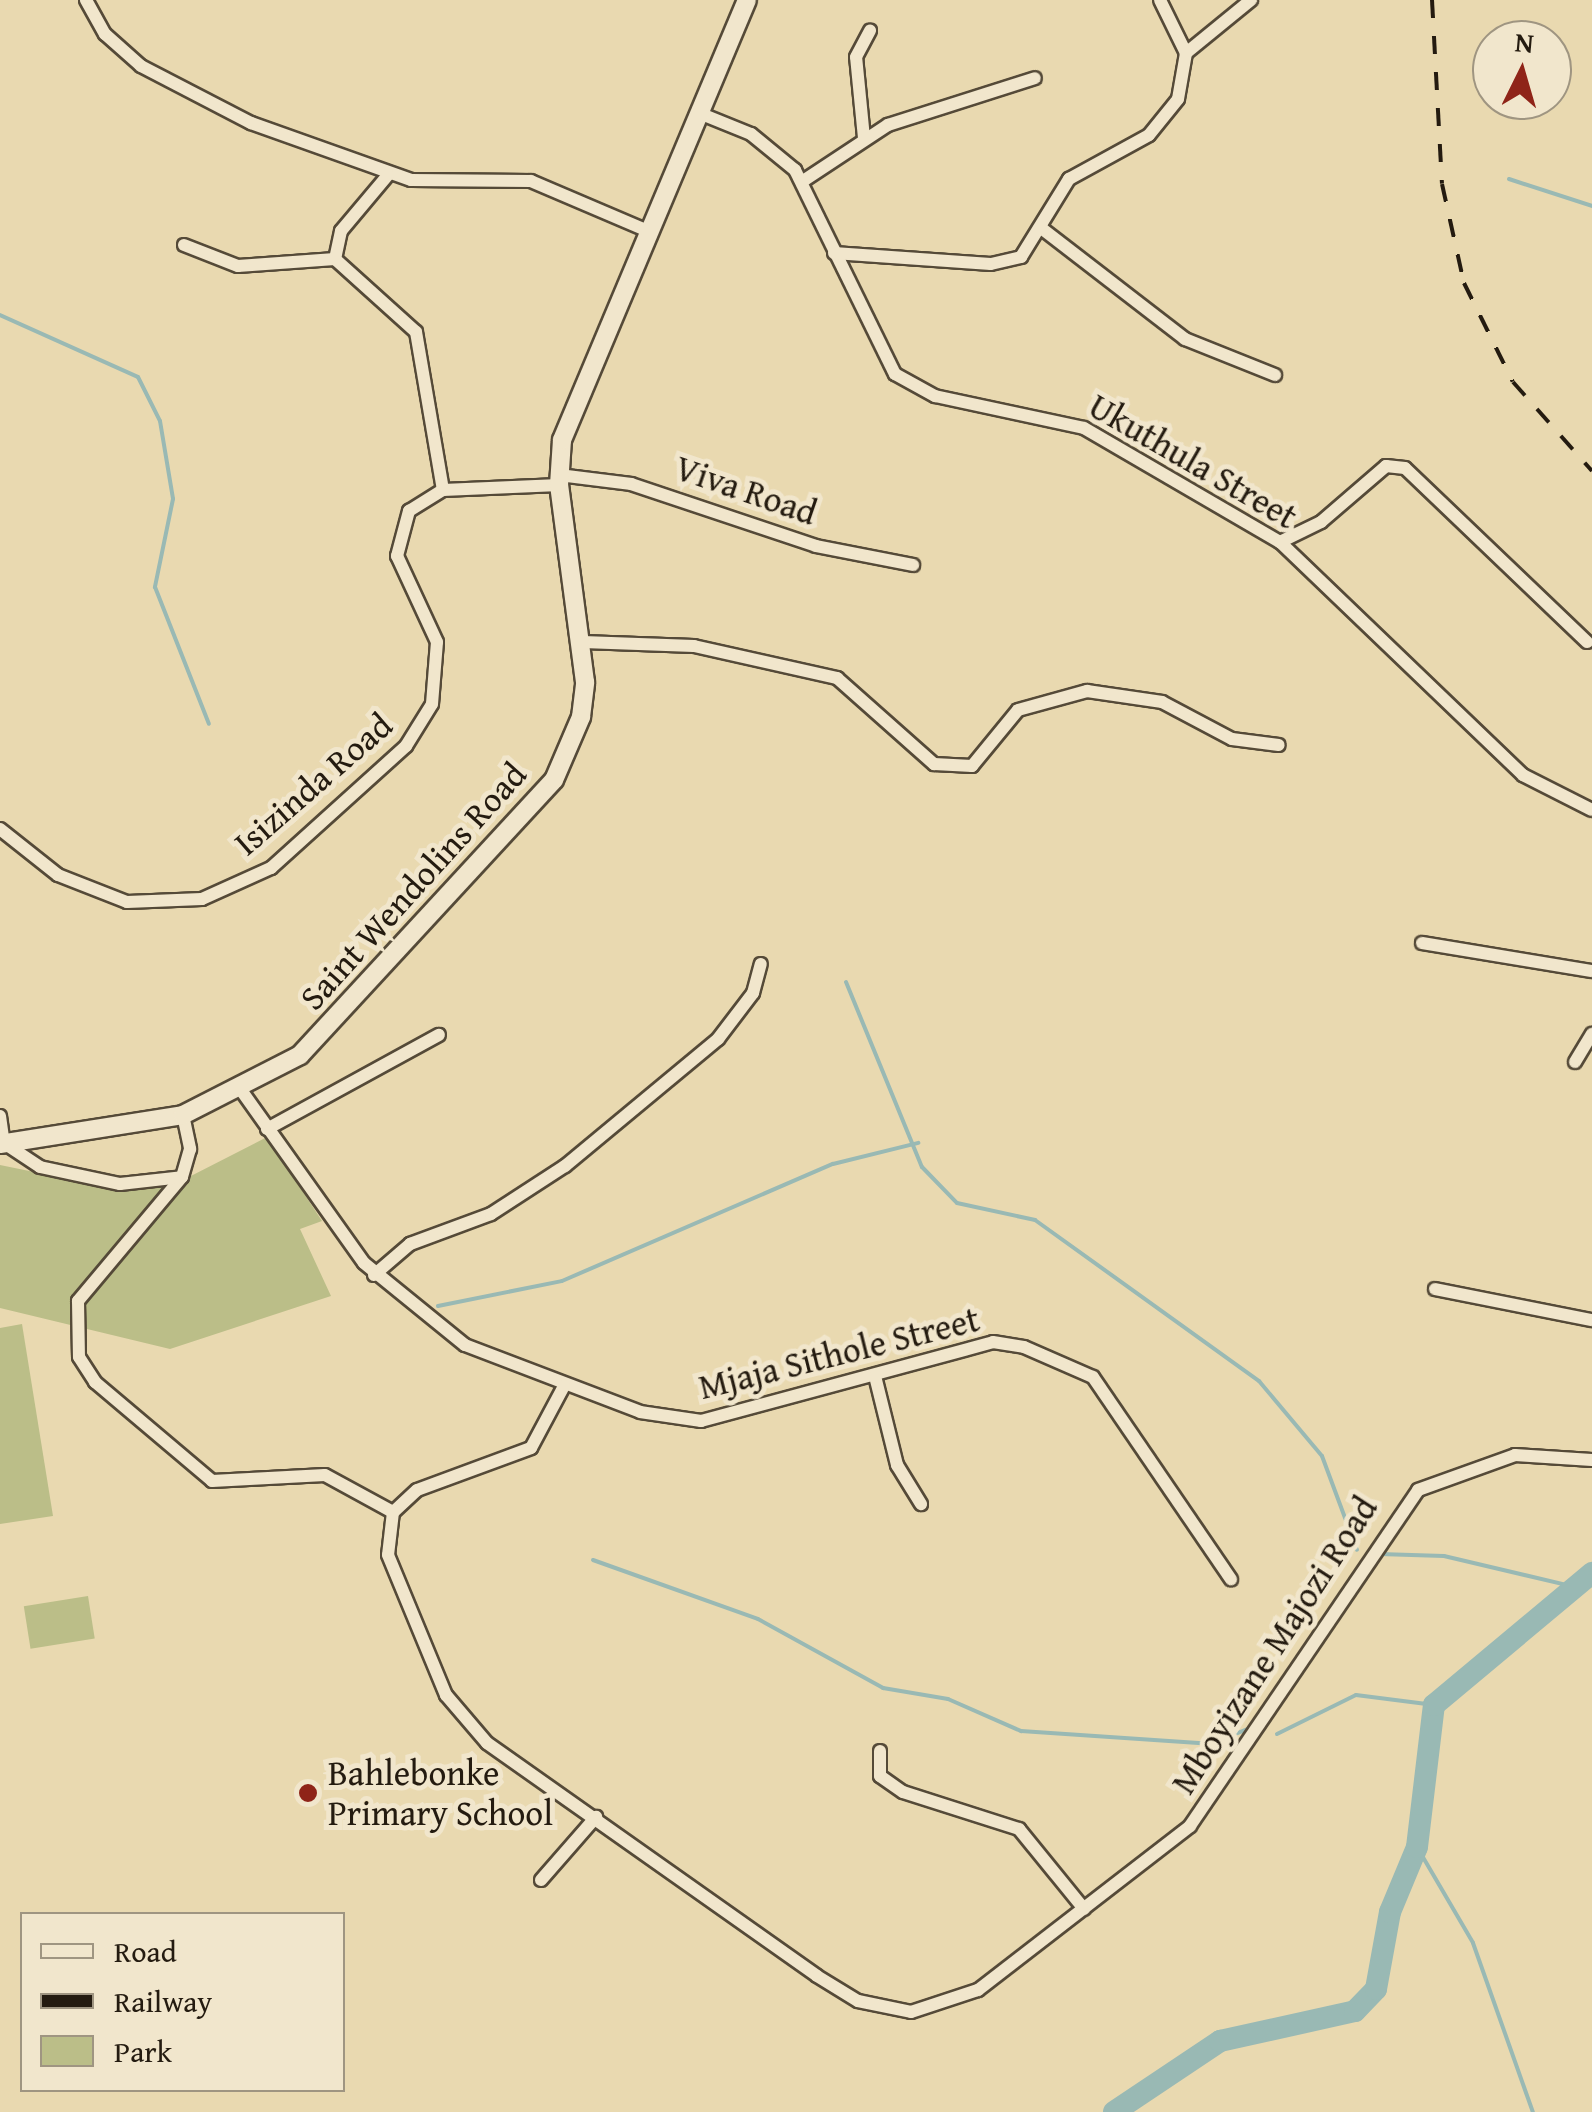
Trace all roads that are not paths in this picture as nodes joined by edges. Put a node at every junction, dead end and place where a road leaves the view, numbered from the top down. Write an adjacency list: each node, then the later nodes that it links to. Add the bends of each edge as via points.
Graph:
1 (86, 0): 10 (street, via 105,34 162,78)
2 (747, 0): 8 (street, Saint Wendolins Road)
3 (1160, 0): 6 (street)
4 (1251, 0): 6 (street)
5 (870, 31): 9 (street, via 856,57)
6 (1186, 53): 12 (street, via 1178,99 1160,126 1069,179)
7 (1035, 78): 9 (street)
8 (699, 113): 11 (street, Ukuthula Street, via 776,150); 13 (street, Saint Wendolins Road)
9 (864, 138): 11 (street)
10 (388, 175): 13 (street, via 530,181); 16 (street, via 340,232)
11 (803, 181): 15 (street, Ukuthula Street)
12 (1041, 228): 15 (street, via 1029,251 1008,263); 17 (street, via 1184,339)
13 (648, 231): 18 (street, Saint Wendolins Road, via 573,406)
14 (184, 245): 16 (street, via 238,266)
15 (834, 252): 20 (street, Ukuthula Street, via 877,351 905,381 1084,428)
16 (336, 259): 19 (street, via 416,332)
17 (1275, 375)
18 (559, 480): 19 (street); 21 (street, Viva Road, via 631,484 816,546); 22 (street, Saint Wendolins Road)
19 (443, 490): 26 (street, Isizinda Road, via 409,511 398,534 398,562 438,642 420,729 271,868 202,899 127,902 58,875)
20 (1280, 542): 23 (street, via 1322,522 1386,466 1405,468); 25 (street, Ukuthula Street, via 1523,774)
21 (913, 565)
22 (584, 642): 24 (street, via 694,646 837,678 871,700 920,760 965,769 1018,710 1054,694 1134,694 1232,738); 33 (street, Saint Wendolins Road, via 581,717 540,800 336,1022)
23 (1587, 642)
24 (1279, 745)
25 (1592, 810)
26 (0, 830)
27 (1422, 943): 29 (street)
28 (760, 964): 39 (street, via 753,992 718,1039 565,1166 491,1214 410,1244)
29 (1592, 970)
30 (1592, 1034): 32 (street)
31 (440, 1035): 36 (street)
32 (1575, 1062)
33 (240, 1090): 34 (street, Saint Wendolins Road); 36 (street, Mjaja Sithole Street)
34 (182, 1115): 37 (street, Saint Wendolins Road); 38 (street, via 190,1149)
35 (0, 1116): 37 (street)
36 (268, 1128): 39 (street, Mjaja Sithole Street)
37 (2, 1144): 38 (street, via 40,1167 102,1180)
38 (182, 1176): 46 (street, via 78,1300 78,1356 102,1389 212,1481 324,1475)
39 (374, 1275): 43 (street, Mjaja Sithole Street, via 465,1345)
40 (1435, 1289): 41 (street)
41 (1592, 1320)
42 (875, 1376): 43 (street, Mjaja Sithole Street, via 701,1421); 45 (street, via 897,1466); 47 (street, Mjaja Sithole Street, via 993,1342 1093,1377)
43 (564, 1386): 46 (street, via 531,1448 417,1490)
44 (1592, 1460): 51 (street, Mboyizane Majozi Road, via 1515,1455 1409,1498 1210,1803)
45 (921, 1504)
46 (392, 1512): 49 (street, Mboyizane Majozi Road, via 388,1555 458,1714)
47 (1232, 1578)
48 (880, 1751): 51 (street, via 880,1776 902,1792 1019,1829)
49 (596, 1818): 50 (street); 51 (street, Mboyizane Majozi Road, via 817,1976 887,2010 928,2010 970,1995)
50 (541, 1880)
51 (1084, 1909)

